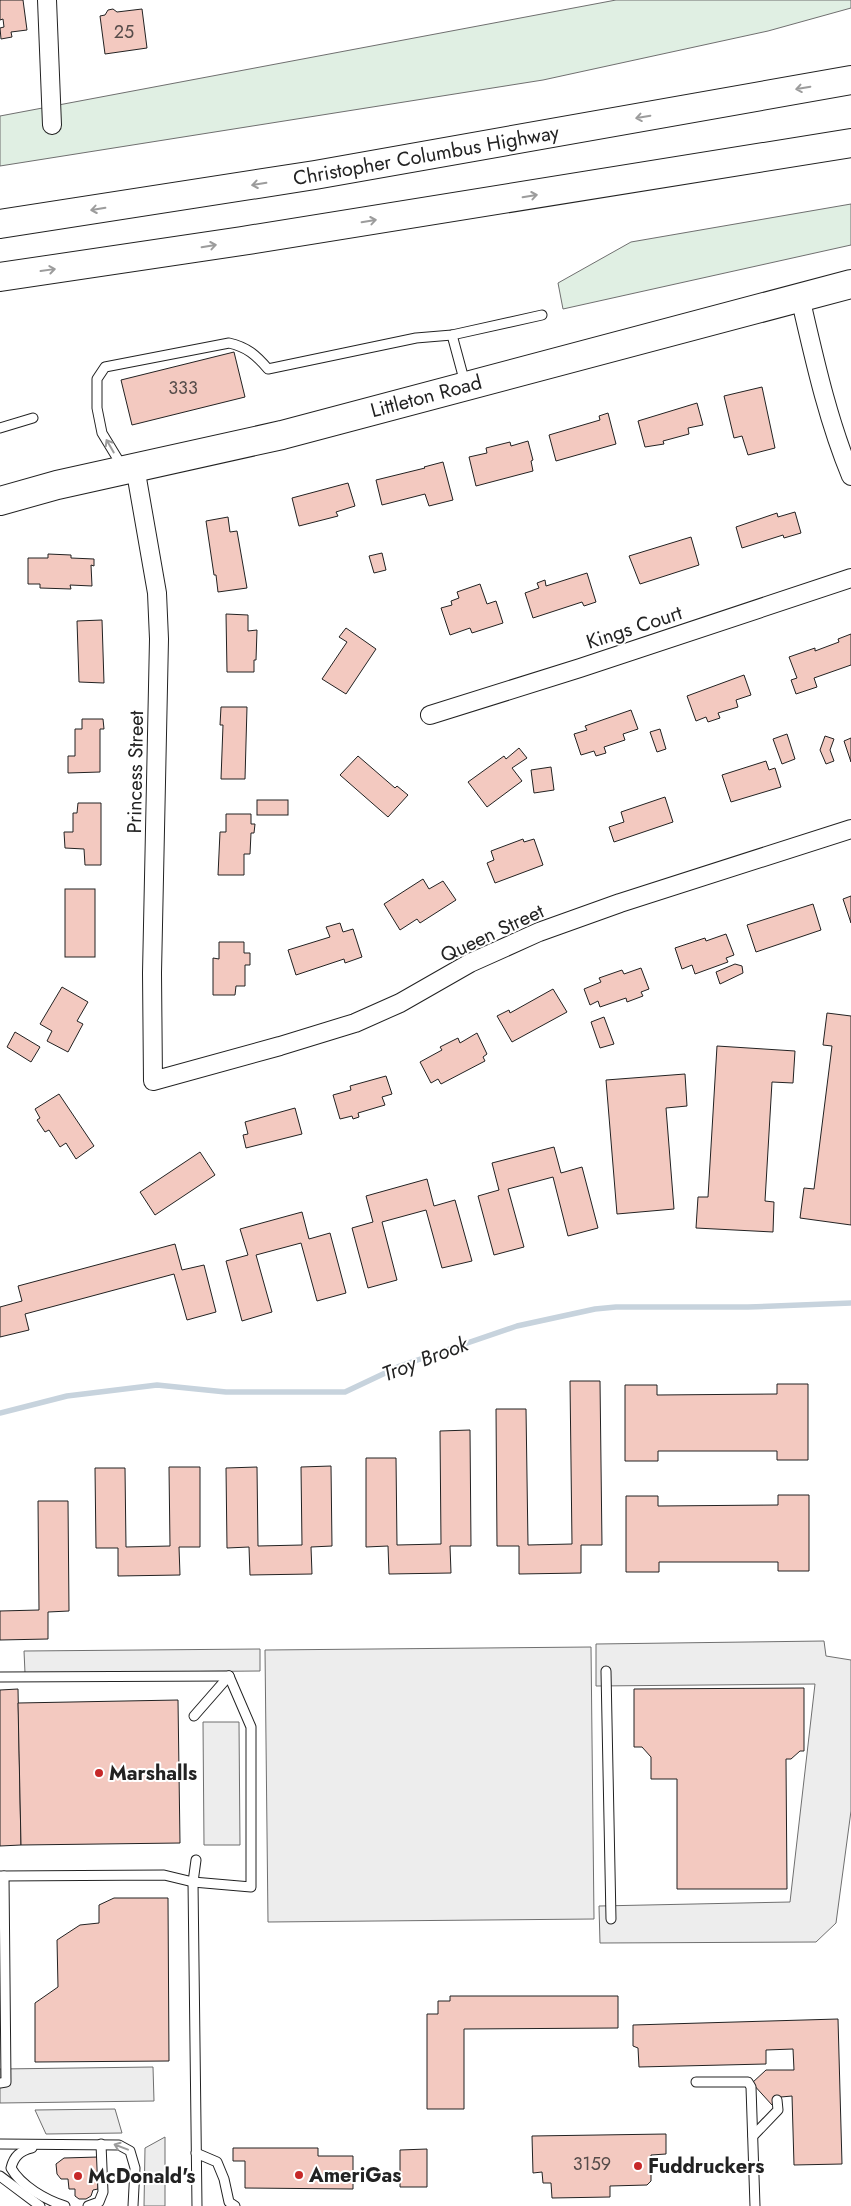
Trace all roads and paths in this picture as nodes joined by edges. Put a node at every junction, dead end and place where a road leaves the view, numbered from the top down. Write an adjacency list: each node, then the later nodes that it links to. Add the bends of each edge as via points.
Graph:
1 (47, 0): 3 (street)
2 (851, 80): 5 (main road, Christopher Columbus Highway, one-way to 5, via 324,173)
3 (52, 125)
4 (851, 143): 6 (main road, one-way to 4)
5 (0, 224)
6 (0, 277)
7 (851, 284): 8 (main road, Littleton Road)
8 (800, 296): 11 (main road, Littleton Road); 15 (street, via 837,443)
9 (542, 316): 10 (lane)
10 (452, 335): 11 (lane); 14 (lane, one-way to 10, via 102,433 97,408 97,379 105,366 229,343 254,353 268,369 416,338)
11 (466, 385): 14 (main road, Littleton Road, via 282,435)
12 (33, 418): 13 (lane)
13 (0, 428)
14 (129, 468): 16 (main road, Littleton Road); 20 (street, Princess Street, via 156,593 159,639)
15 (851, 476)
16 (0, 501)
17 (851, 578): 18 (street, Kings Court)
18 (430, 715)
19 (851, 829): 20 (street, Queen Street, via 539,932 470,963 400,1003 355,1023)
20 (153, 1081)
21 (606, 1671): 28 (lane)
22 (229, 1676): 23 (lane); 24 (lane); 27 (lane, via 251,1726 251,1887)
23 (0, 1677)
24 (194, 1716)
25 (196, 1860): 27 (lane)
26 (2, 1876): 27 (lane, via 164,1875); 30 (lane, via 6,2082)
27 (193, 1882): 36 (lane)
28 (611, 1919)
29 (696, 2082): 32 (lane, via 750,2082)
30 (0, 2083)
31 (777, 2100): 32 (lane, via 778,2110)
32 (753, 2136): 46 (lane)
33 (0, 2144): 35 (lane)
34 (101, 2144): 35 (lane); 40 (lane, one-way to 34, via 135,2168 130,2151 119,2145); 43 (lane, via 103,2192 99,2202)
35 (42, 2145): 39 (lane, via 14,2157 11,2168 16,2178)
36 (196, 2153): 44 (lane); 45 (lane, via 217,2162 229,2202)
37 (0, 2176): 38 (lane)
38 (9, 2183): 39 (lane); 41 (lane)
39 (32, 2188): 42 (lane)
40 (132, 2204)
41 (40, 2206)
42 (65, 2206)
43 (88, 2206)
44 (197, 2206)
45 (235, 2206)
46 (755, 2206)

